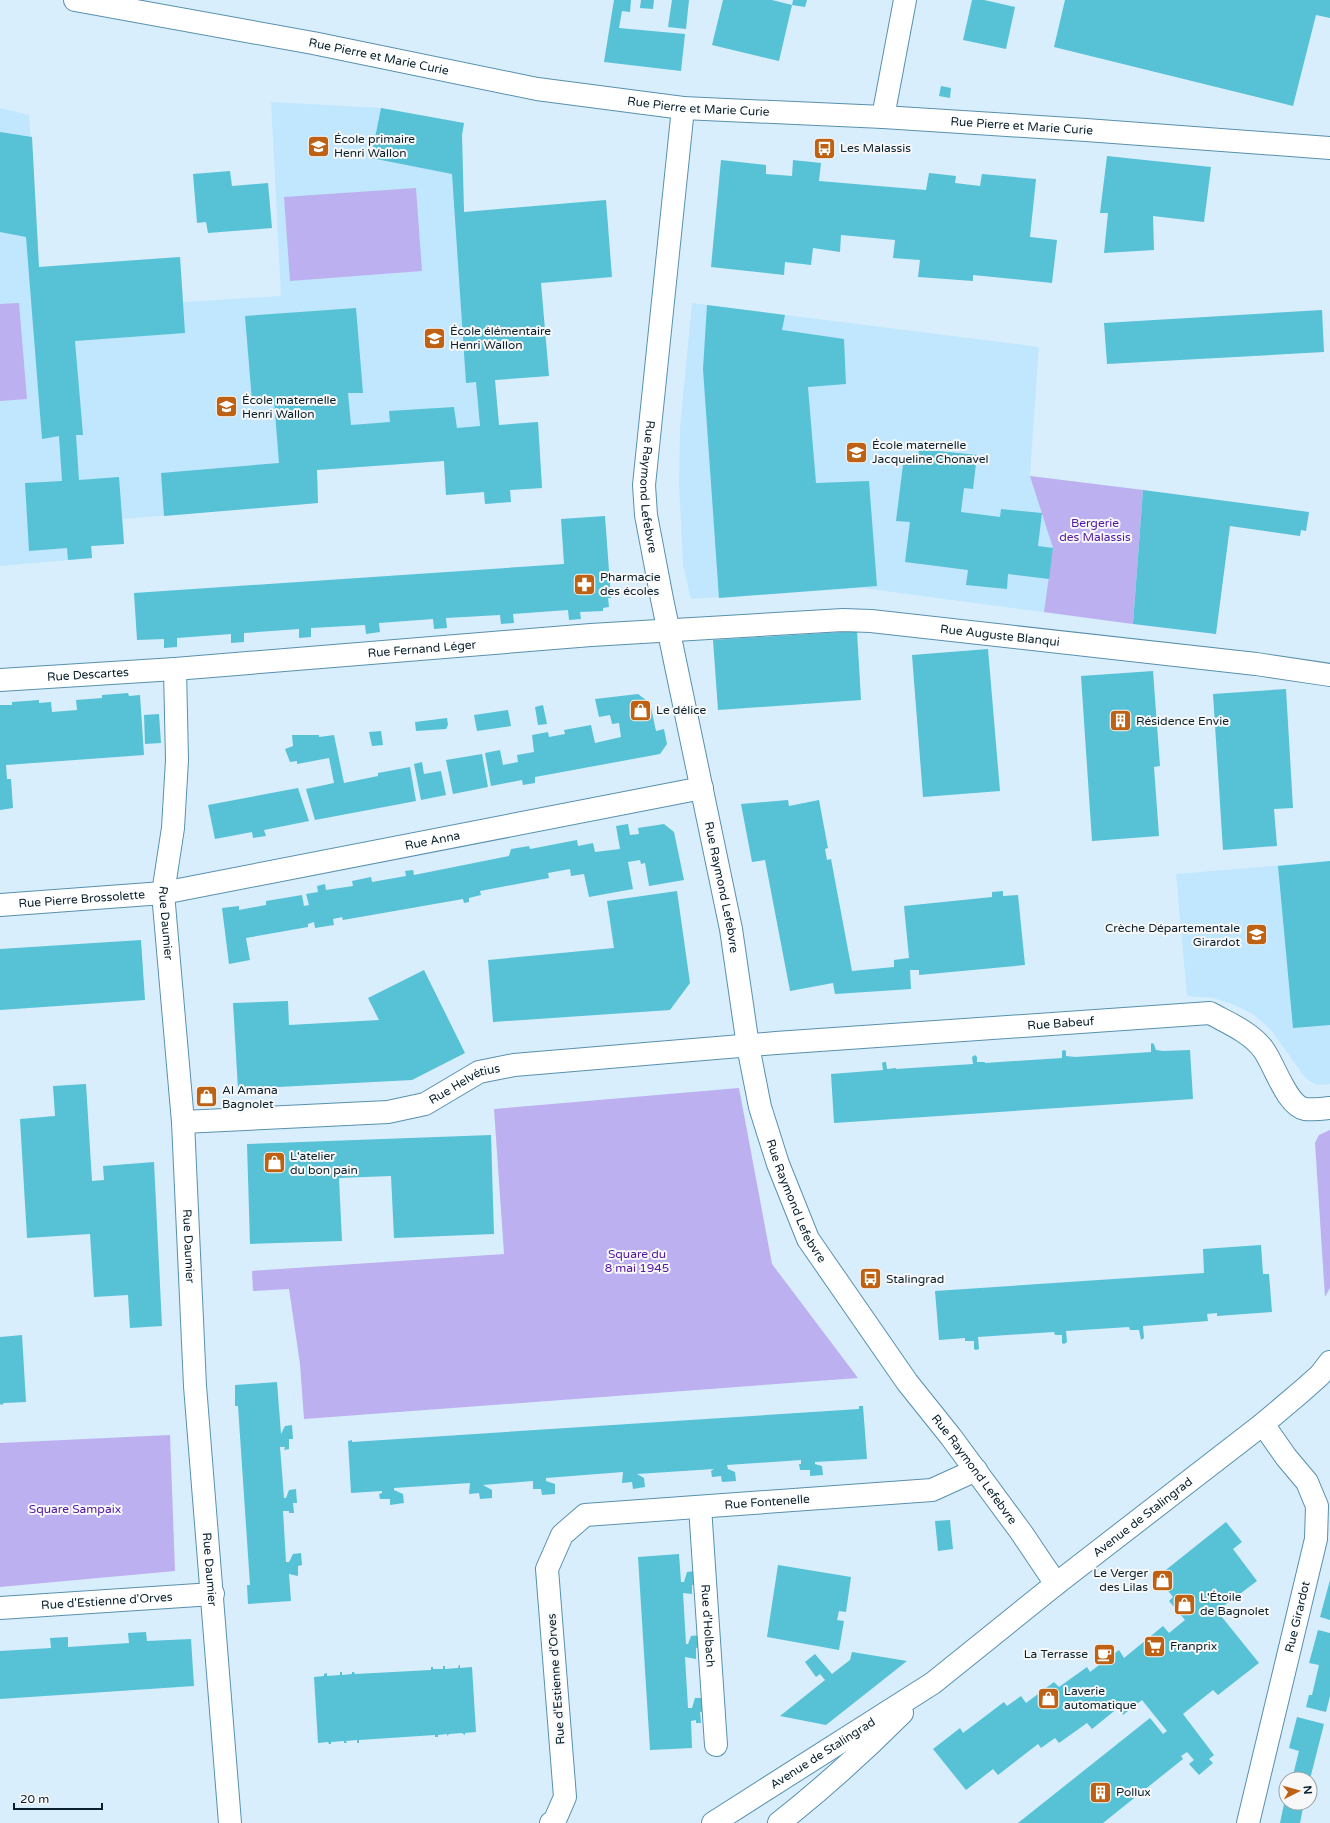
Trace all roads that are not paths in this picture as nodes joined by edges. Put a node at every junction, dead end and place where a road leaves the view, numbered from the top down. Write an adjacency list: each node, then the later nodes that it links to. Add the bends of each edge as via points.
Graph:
1 (75, 0): 3 (street, Rue Pierre et Marie Curie, via 313,43 537,89)
2 (905, 0): 4 (street)
3 (683, 108): 4 (street, Rue Pierre et Marie Curie); 6 (street, Rue Raymond Lefebvre, via 644,485 646,515)
4 (883, 117): 5 (street, Rue Pierre et Marie Curie)
5 (1330, 148)
6 (669, 631): 7 (street, Rue Fernand Léger); 8 (street, Rue Auguste Blanqui, via 843,620 871,621 1256,664); 10 (street, Rue Raymond Lefebvre)
7 (175, 669): 9 (street, Rue Descartes); 11 (street, Rue Daumier, via 177,760 173,828)
8 (1330, 675)
9 (0, 680)
10 (702, 788): 11 (street, Rue Anna); 13 (street, Rue Raymond Lefebvre, via 731,929)
11 (163, 893): 12 (street, Rue Pierre Brossolette); 15 (street, Rue Daumier)
12 (0, 906)
13 (748, 1046): 14 (street, Rue Babeuf, via 1210,1013 1240,1029 1262,1048 1294,1103 1304,1108); 15 (street, Rue Helvétius, via 514,1065 479,1072 425,1104 388,1112); 18 (street, Rue Raymond Lefebvre, via 760,1107 778,1164 808,1239 907,1382)
14 (1330, 1108)
15 (183, 1122): 22 (street, Rue Daumier, via 195,1386)
16 (1330, 1362): 17 (street, Avenue de Stalingrad, via 1320,1375)
17 (1263, 1424): 21 (street, Avenue de Stalingrad); 30 (street, Rue Girardot, via 1307,1482 1317,1506 1316,1539)
18 (976, 1470): 19 (street, Rue Fontenelle, via 932,1490); 21 (street, Rue Raymond Lefebvre)
19 (700, 1507): 20 (street, Rue Fontenelle, via 585,1515); 25 (street, Rue d'Holbach)
20 (562, 1535): 26 (street, Rue d'Estienne d'Orves, via 547,1569 565,1797)
21 (1056, 1584): 24 (street, Avenue de Stalingrad)
22 (213, 1594): 23 (street, Rue d'Estienne d'Orves); 27 (street, Rue Daumier)
23 (0, 1608)
24 (933, 1683): 28 (street, Avenue de Stalingrad); 29 (street, Avenue de Stalingrad, via 865,1750)
25 (716, 1745)
26 (555, 1822)
27 (230, 1823)
28 (713, 1823)
29 (779, 1823)
30 (1248, 1823)

